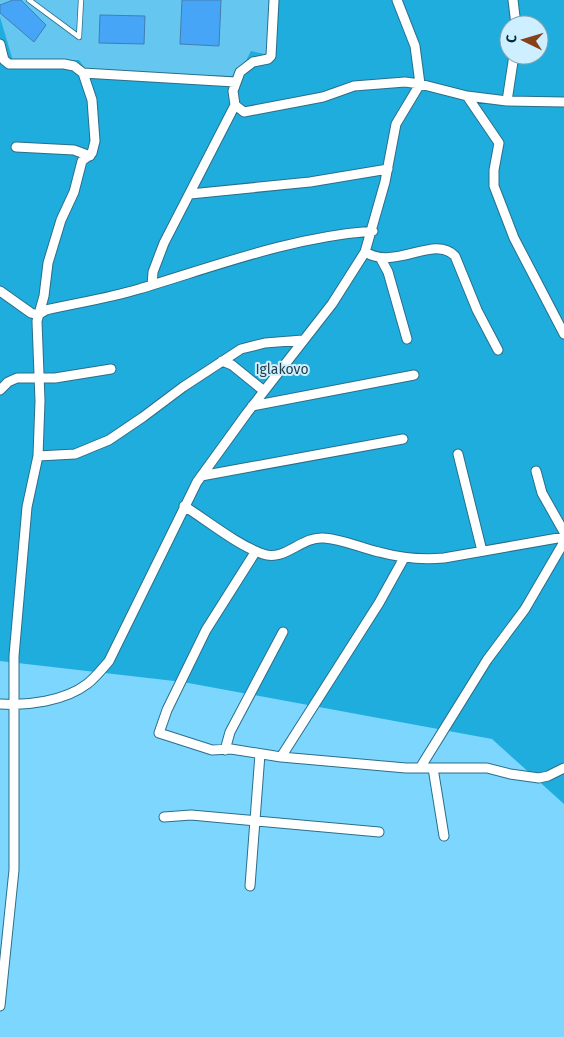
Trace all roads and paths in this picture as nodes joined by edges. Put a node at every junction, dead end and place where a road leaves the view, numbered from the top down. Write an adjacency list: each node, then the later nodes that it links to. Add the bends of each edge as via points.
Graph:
1 (29, 0): 2 (lane, via 78,37)
2 (80, 0)
3 (274, 0): 10 (street, via 271,56 247,66)
4 (397, 0): 11 (street, via 416,46)
5 (513, 0): 6 (street)
6 (515, 15)
7 (0, 44): 9 (street, via 4,60 9,64 64,64)
8 (512, 65): 13 (street)
9 (83, 73): 10 (street); 17 (street, via 92,100 95,141)
10 (235, 82): 15 (street)
11 (420, 84): 12 (street); 15 (street, via 354,86 323,97 251,112 244,112); 18 (street, via 396,124)
12 (467, 96): 13 (street); 26 (street, via 499,143 494,186 514,238)
13 (507, 101): 14 (street)
14 (564, 102)
15 (235, 105): 19 (street)
16 (16, 147): 17 (street, via 74,150)
17 (90, 156): 25 (street, via 82,161 74,192 61,220 48,263)
18 (388, 169): 19 (street, via 301,184); 20 (street)
19 (190, 194): 23 (street, via 164,243 153,272)
20 (373, 231): 21 (street); 23 (street, via 279,246)
21 (365, 252): 22 (street); 28 (street, via 332,304)
22 (381, 259): 27 (street, via 388,272); 29 (street, via 438,248 450,250)
23 (152, 285): 25 (street, via 46,310)
24 (0, 291): 25 (street)
25 (38, 315): 33 (street)
26 (564, 334)
27 (407, 339)
28 (303, 340): 30 (street, via 254,345); 35 (street)
29 (498, 350)
30 (222, 361): 35 (street, via 232,365); 39 (street, via 109,440 75,454)
31 (111, 369): 33 (street)
32 (414, 375): 36 (street)
33 (39, 378): 34 (street, via 17,378); 39 (street)
34 (0, 390)
35 (264, 391): 36 (street)
36 (252, 406): 41 (street)
37 (403, 439): 41 (street)
38 (458, 454): 47 (street)
39 (38, 456): 51 (street, via 28,507 14,656)
40 (536, 471): 43 (street, via 542,493)
41 (201, 476): 42 (street)
42 (184, 506): 46 (street); 51 (street, via 109,661 86,685 50,701)
43 (564, 532)
44 (564, 537): 47 (street)
45 (564, 542): 55 (street)
46 (256, 551): 48 (street, via 272,556 314,538 324,538); 52 (street, via 206,630 159,733 212,750)
47 (482, 551): 48 (street, via 444,558)
48 (404, 558): 54 (street)
49 (283, 632): 52 (street, via 230,732)
50 (0, 704): 51 (street)
51 (13, 705): 63 (street, via 14,870)
52 (225, 750): 53 (street)
53 (260, 754): 54 (street); 59 (street)
54 (281, 757): 55 (street)
55 (420, 768): 56 (street)
56 (433, 768): 57 (street, via 487,768 539,778); 61 (street)
57 (564, 768)
58 (164, 816): 59 (street)
59 (254, 821): 60 (street); 62 (street)
60 (378, 832)
61 (444, 836)
62 (250, 886)
63 (0, 1006)

